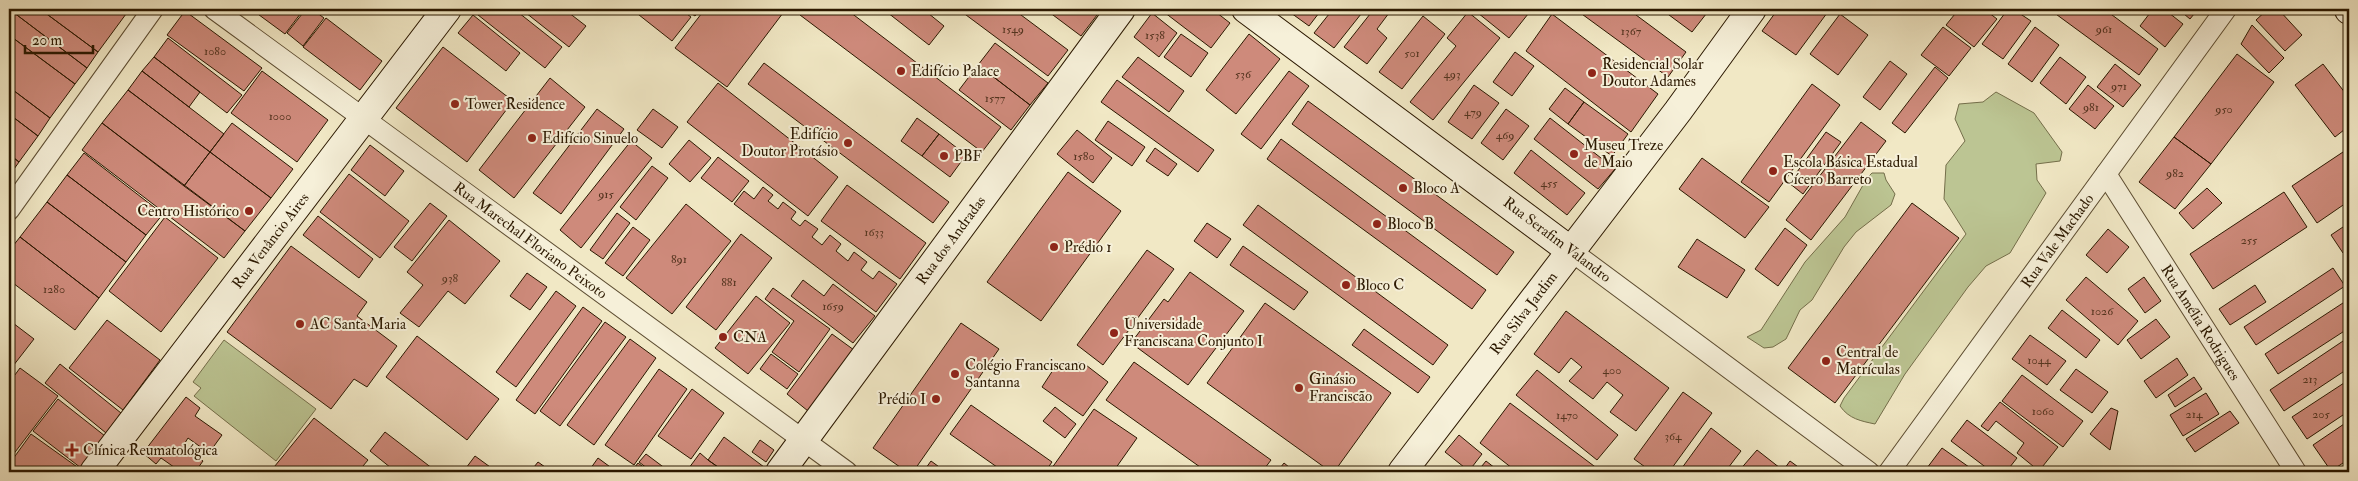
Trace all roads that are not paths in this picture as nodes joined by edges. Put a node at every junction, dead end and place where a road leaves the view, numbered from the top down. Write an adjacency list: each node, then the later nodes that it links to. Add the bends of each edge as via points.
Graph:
1 (153, 9): 10 (street)
2 (214, 9): 8 (street, Rua Marechal Floriano Peixoto)
3 (447, 9): 8 (street, Rua Venâncio Aires)
4 (1121, 9): 12 (street, Rua dos Andradas)
5 (1246, 9): 11 (street, Rua Serafim Valandro)
6 (1752, 9): 11 (street, Rua Silva Jardim)
7 (2226, 9): 9 (street, Rua Vale Machado)
8 (362, 119): 12 (street, Rua Marechal Floriano Peixoto); 13 (street, Rua Venâncio Aires)
9 (2106, 174): 18 (street, Rua Vale Machado); 19 (street, Rua Amélia Rodrigues)
10 (9, 210)
11 (1571, 251): 16 (street, Rua Silva Jardim); 17 (street, Rua Serafim Valandro)
12 (803, 440): 14 (street, Rua dos Andradas); 15 (street, Rua Marechal Floriano Peixoto)
13 (94, 472)
14 (780, 472)
15 (847, 472)
16 (1402, 472)
17 (1869, 472)
18 (1889, 472)
19 (2296, 472)

